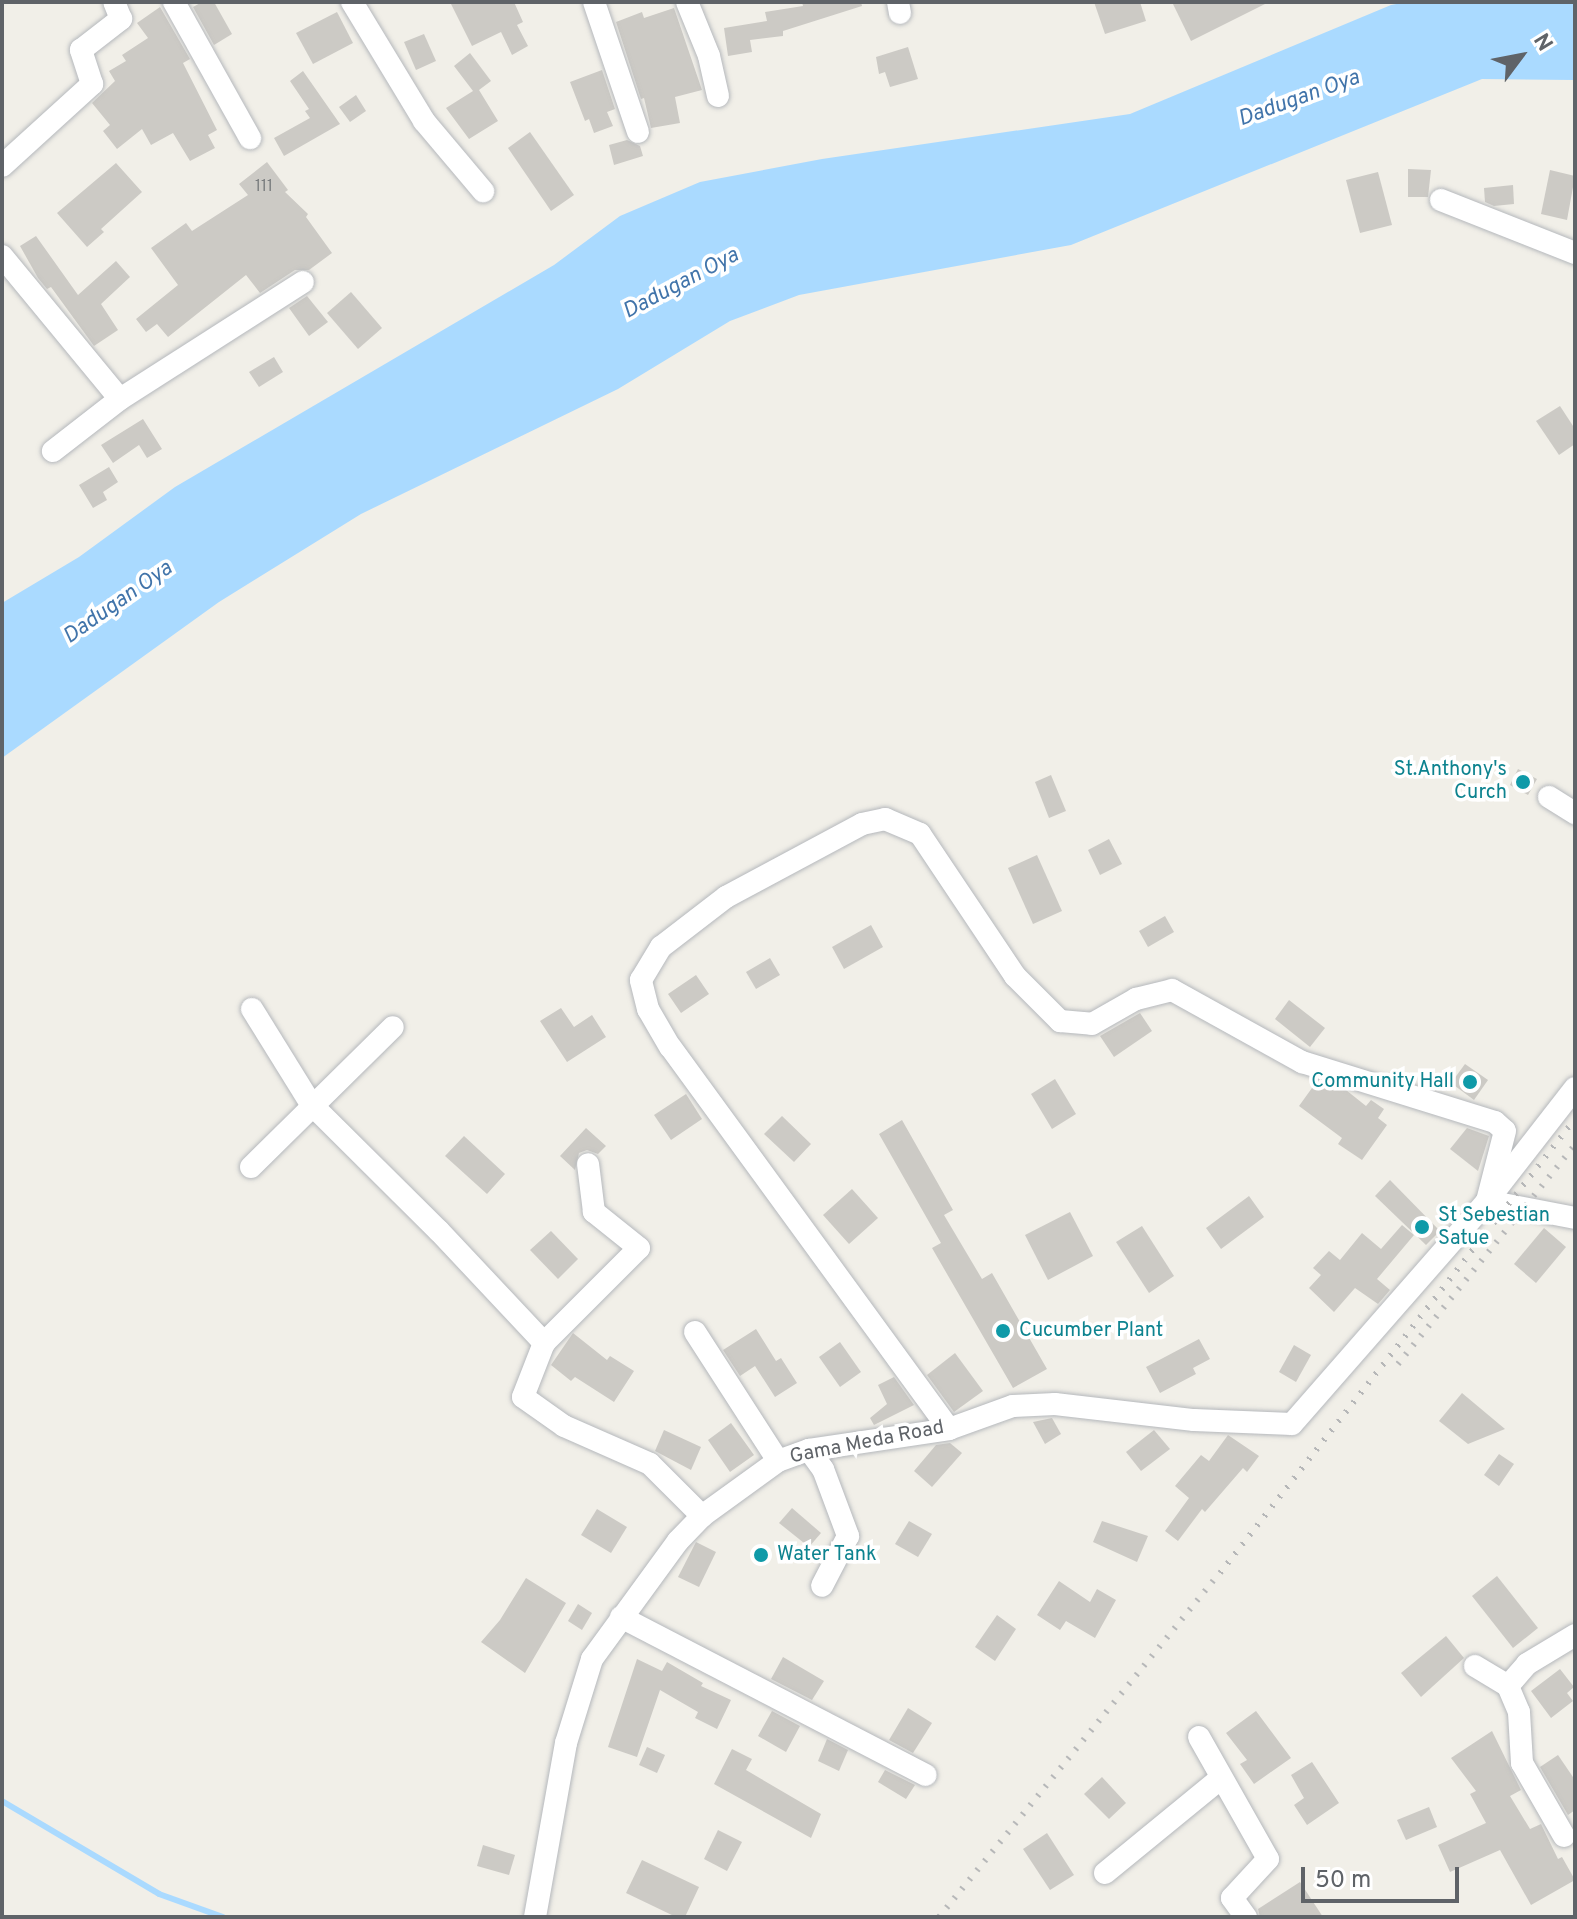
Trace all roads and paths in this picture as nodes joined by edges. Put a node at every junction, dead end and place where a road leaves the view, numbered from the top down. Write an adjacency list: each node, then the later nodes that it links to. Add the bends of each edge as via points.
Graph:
1 (114, 2): 9 (street, via 121,19 81,50 92,84)
2 (174, 2): 8 (street)
3 (352, 2): 10 (street, via 424,121)
4 (594, 2): 7 (street)
5 (687, 2): 6 (street)
6 (718, 96)
7 (638, 132)
8 (250, 138)
9 (2, 166)
10 (483, 191)
11 (1441, 200): 12 (street)
12 (1575, 253)
13 (2, 256): 15 (street)
14 (303, 282): 15 (street)
15 (120, 399): 16 (street)
16 (53, 451)
17 (1549, 797): 18 (street)
18 (1575, 813)
19 (252, 1009): 22 (street)
20 (393, 1027): 22 (street)
21 (1575, 1088): 25 (street, Gama Meda Road)
22 (313, 1106): 24 (street); 28 (street)
23 (588, 1164): 28 (street, via 594,1212 639,1248)
24 (251, 1167)
25 (1487, 1201): 26 (street); 29 (street, Gama Meda Road, via 1292,1424 1194,1420 1055,1404 1013,1406); 29 (street, via 1505,1131 1495,1122 1302,1062 1172,990 1136,999 1092,1024 1060,1021 1015,976 920,834 885,819 862,824 726,897 661,947 641,980 648,1009 670,1047)
26 (1575, 1218)
27 (695, 1332): 31 (street)
28 (544, 1343): 32 (street, via 523,1397 564,1426 650,1464)
29 (949, 1429): 30 (street, Gama Meda Road)
30 (809, 1450): 31 (street, Gama Meda Road); 33 (street, via 823,1469 848,1536)
31 (778, 1461): 32 (street, Gama Meda Road)
32 (702, 1516): 34 (street, Gama Meda Road)
33 (822, 1586)
34 (621, 1617): 39 (street); 43 (street, Gama Meda Road, via 592,1659 566,1743)
35 (1575, 1635): 37 (street, via 1527,1664)
36 (1475, 1666): 37 (street)
37 (1508, 1686): 41 (street, via 1519,1712 1522,1763)
38 (1199, 1737): 40 (street)
39 (926, 1775)
40 (1220, 1779): 42 (street); 44 (street, via 1268,1859 1232,1898)
41 (1564, 1836)
42 (1105, 1873)
43 (535, 1917)
44 (1246, 1917)

